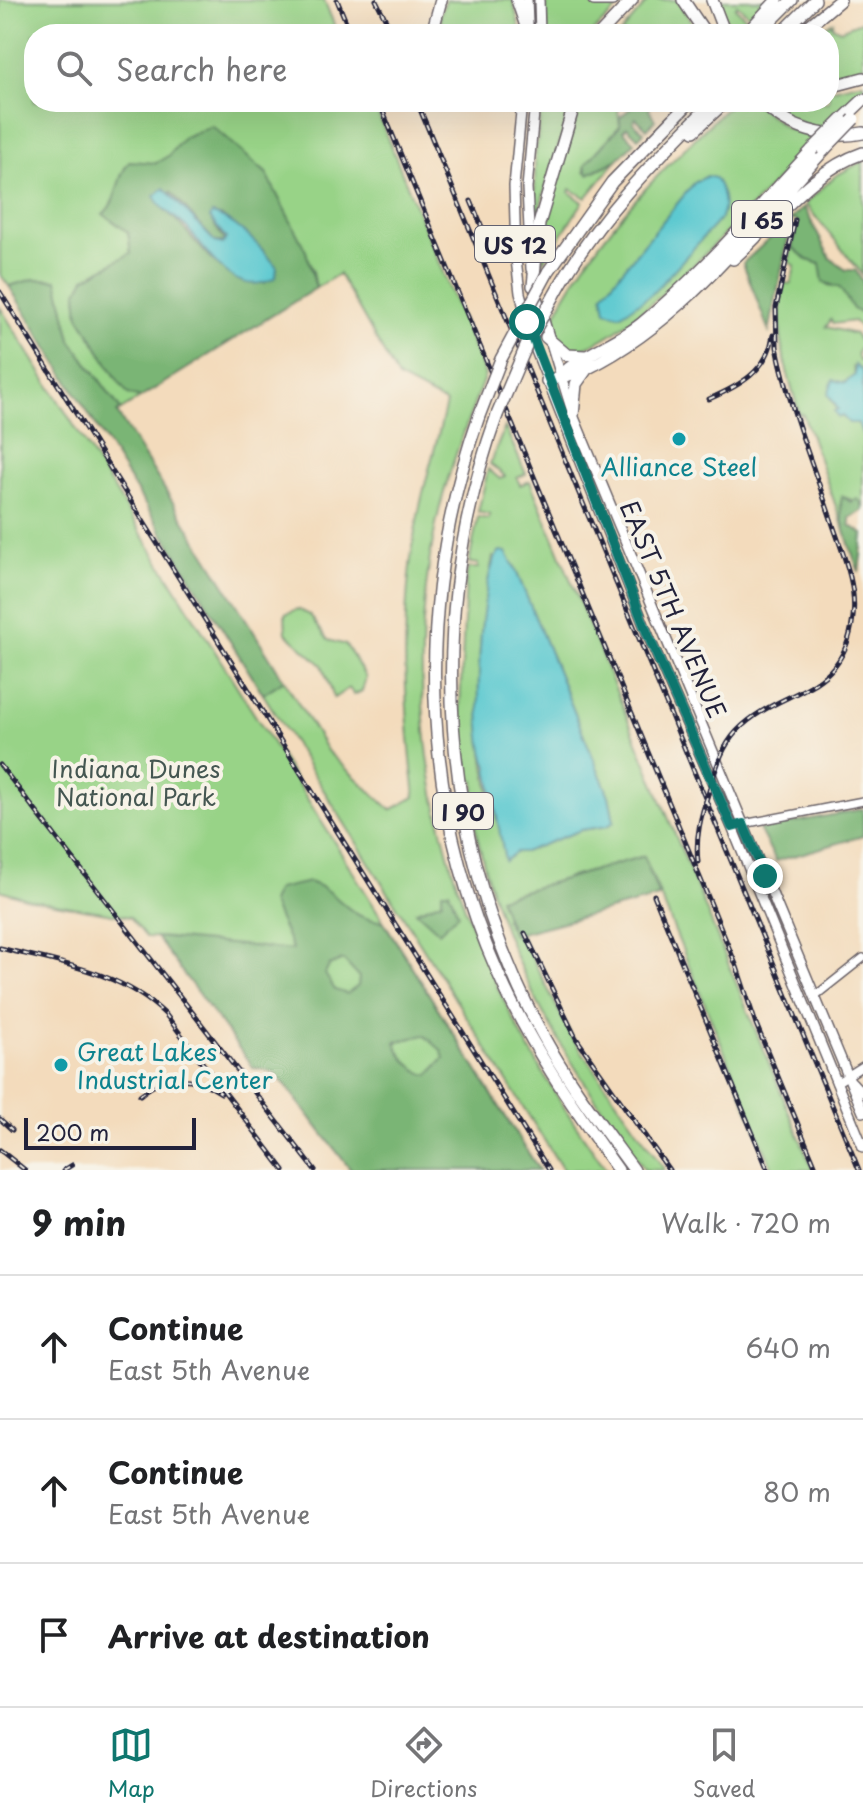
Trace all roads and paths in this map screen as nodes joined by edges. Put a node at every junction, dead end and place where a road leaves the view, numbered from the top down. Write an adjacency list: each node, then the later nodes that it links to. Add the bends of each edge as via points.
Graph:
1 (434, 0): 15 (highway)
2 (441, 0): 16 (highway)
3 (517, 0): 17 (highway)
4 (527, 0): 18 (main road)
5 (539, 0): 19 (main road)
6 (594, 0): 7 (highway)
7 (612, 0)
8 (683, 0): 22 (highway)
9 (712, 0): 23 (highway)
10 (777, 0): 24 (highway)
11 (792, 0): 25 (highway)
12 (815, 0): 26 (highway)
13 (840, 0): 27 (highway)
14 (633, 3): 20 (highway); 21 (highway)
15 (430, 24)
16 (436, 24)
17 (528, 24)
18 (531, 24)
19 (534, 24)
20 (611, 24)
21 (620, 24)
22 (699, 24)
23 (721, 24)
24 (758, 24)
25 (762, 24)
26 (791, 24)
27 (811, 24)
28 (863, 78): 29 (highway)
29 (839, 84)
30 (863, 100): 38 (highway, I 65)
31 (521, 112): 49 (main road, EAST 5TH AVENUE / US 12, via 514,186 516,259 527,322)
32 (534, 112): 44 (main road, EAST 5TH AVENUE / US 12, via 527,188)
33 (572, 112): 44 (highway, via 539,224)
34 (678, 112): 62 (highway, I 90, bridge, via 612,182 548,272 501,359 454,494 437,593 434,708 443,789 466,888 498,974 556,1082)
35 (703, 112): 42 (highway, I 90)
36 (714, 112): 42 (highway)
37 (777, 112): 39 (highway, via 802,129)
38 (853, 117): 40 (highway, I 65, bridge)
39 (863, 133)
40 (818, 150): 43 (highway, I 65); 45 (highway, I 65)
41 (863, 153): 45 (highway, via 825,172)
42 (647, 168): 63 (highway, I 90, bridge, via 582,250 554,296 497,415 469,506 455,592 451,705 463,807 487,905 525,1001 566,1074)
43 (719, 249): 46 (highway, via 661,314); 48 (highway, I 65, via 640,324)
44 (533, 286): 47 (main road, EAST 5TH AVENUE / US 12)
45 (699, 286): 46 (highway, I 65)
46 (662, 320): 48 (highway, I 65)
47 (546, 337): 48 (highway, via 567,355); 49 (main road, EAST 5TH AVENUE / US 12)
48 (589, 362): 49 (highway, I 65); 50 (highway, via 576,384)
49 (553, 379): 50 (main road, EAST 5TH AVENUE / US 12); 53 (main road, EAST 5TH AVENUE / US 12, via 648,635)
50 (573, 415): 52 (main road, EAST 5TH AVENUE / US 12)
51 (863, 801): 52 (street)
52 (743, 824): 53 (street); 55 (main road, EAST 5TH AVENUE / US 12)
53 (732, 827): 58 (main road, EAST 5TH AVENUE / US 12)
54 (863, 958): 55 (street)
55 (815, 996): 57 (main road, EAST 5TH AVENUE / US 12)
56 (863, 1066): 57 (street)
57 (849, 1077): 58 (street); 59 (street); 60 (main road, EAST 5TH AVENUE / US 12)
58 (836, 1083): 61 (main road, EAST 5TH AVENUE / US 12)
59 (863, 1093)
60 (863, 1112)
61 (863, 1147)
62 (618, 1170)
63 (634, 1170)

